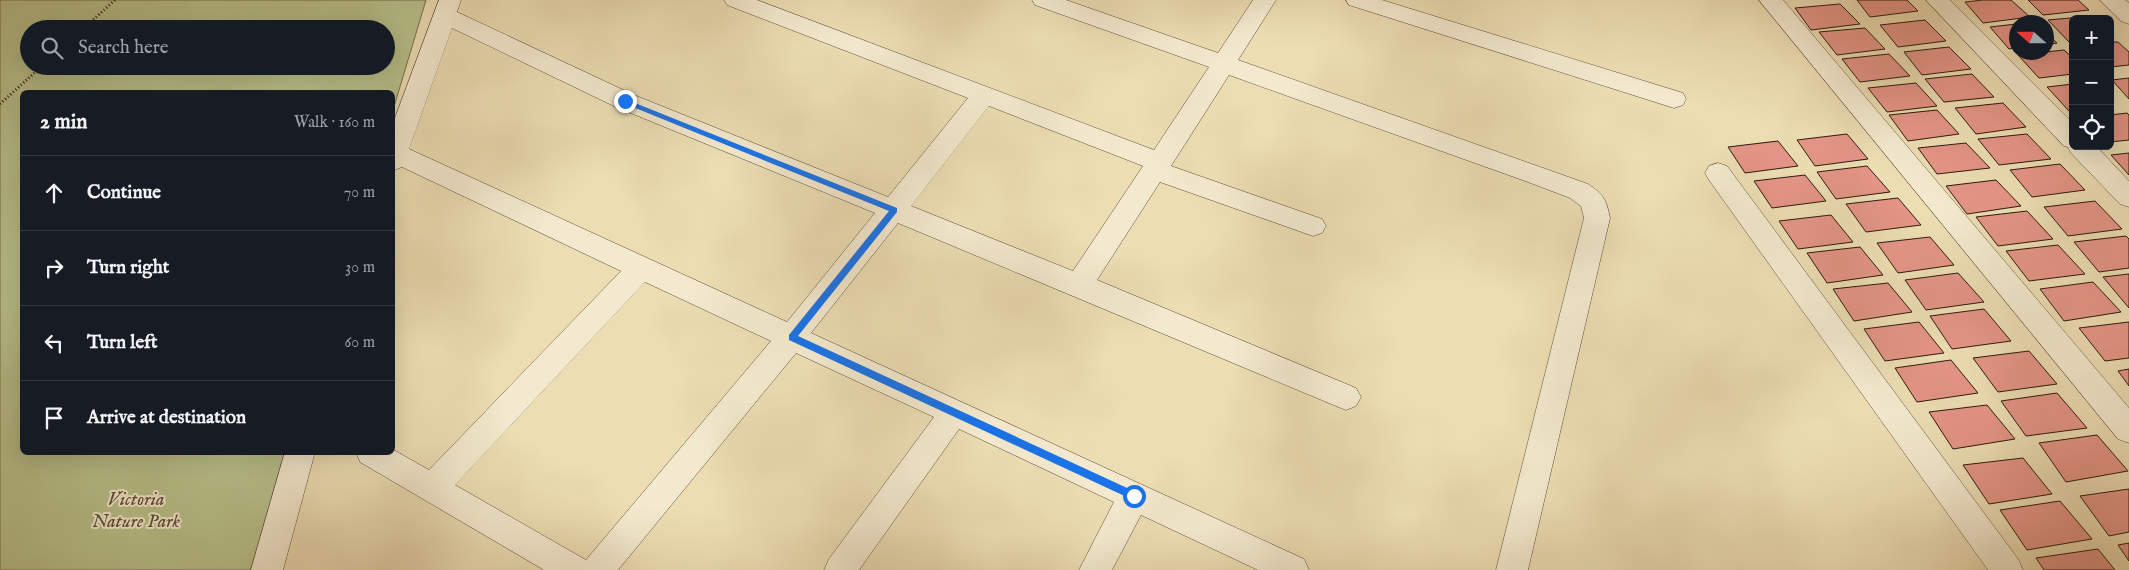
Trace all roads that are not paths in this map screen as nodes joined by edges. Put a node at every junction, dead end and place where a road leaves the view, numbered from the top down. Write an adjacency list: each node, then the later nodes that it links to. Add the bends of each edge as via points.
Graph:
1 (735, 0): 11 (street)
2 (1043, 0): 10 (street)
3 (1265, 0): 10 (street)
4 (1357, 0): 12 (street)
5 (1770, 0): 27 (street)
6 (1937, 0): 13 (street)
7 (2110, 0): 9 (street)
8 (448, 8): 15 (street); 20 (street, via 625,101)
9 (2129, 16)
10 (1225, 64): 17 (street); 38 (street, via 1537,175 1579,191 1593,201 1597,218)
11 (984, 95): 17 (street); 20 (street)
12 (1674, 99)
13 (2069, 135)
14 (2084, 150): 19 (street)
15 (395, 155)
16 (395, 158): 22 (street)
17 (1157, 166): 21 (street); 23 (street)
18 (1718, 173): 39 (street)
19 (2129, 197)
20 (894, 210): 23 (street); 24 (street)
21 (1313, 226)
22 (642, 268): 24 (street); 30 (street)
23 (1079, 285): 25 (street)
24 (792, 338): 26 (street); 34 (street)
25 (1346, 397)
26 (954, 413): 31 (street); 35 (street)
27 (2129, 430)
28 (299, 455): 32 (street)
29 (376, 455): 30 (street)
30 (432, 488): 33 (street)
31 (1134, 496): 36 (street); 37 (street)
32 (267, 570)
33 (574, 570)
34 (598, 570)
35 (840, 570)
36 (1095, 570)
37 (1293, 570)
38 (1512, 570)
39 (2007, 570)

